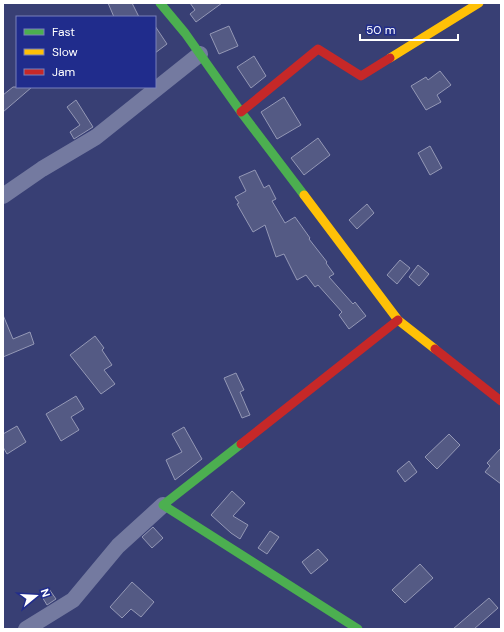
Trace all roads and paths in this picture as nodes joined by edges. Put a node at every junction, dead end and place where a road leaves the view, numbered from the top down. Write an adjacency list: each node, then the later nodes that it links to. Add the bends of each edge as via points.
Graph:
1 (160, 3): 3 (street)
2 (479, 3): 4 (street, via 361,76 318,49)
3 (200, 54): 4 (street); 5 (street, via 96,137)
4 (241, 112): 6 (street)
5 (3, 196)
6 (398, 320): 7 (street); 8 (street)
7 (501, 401)
8 (163, 505): 9 (street, via 118,546 73,600); 10 (street)
9 (26, 629)
10 (358, 629)

